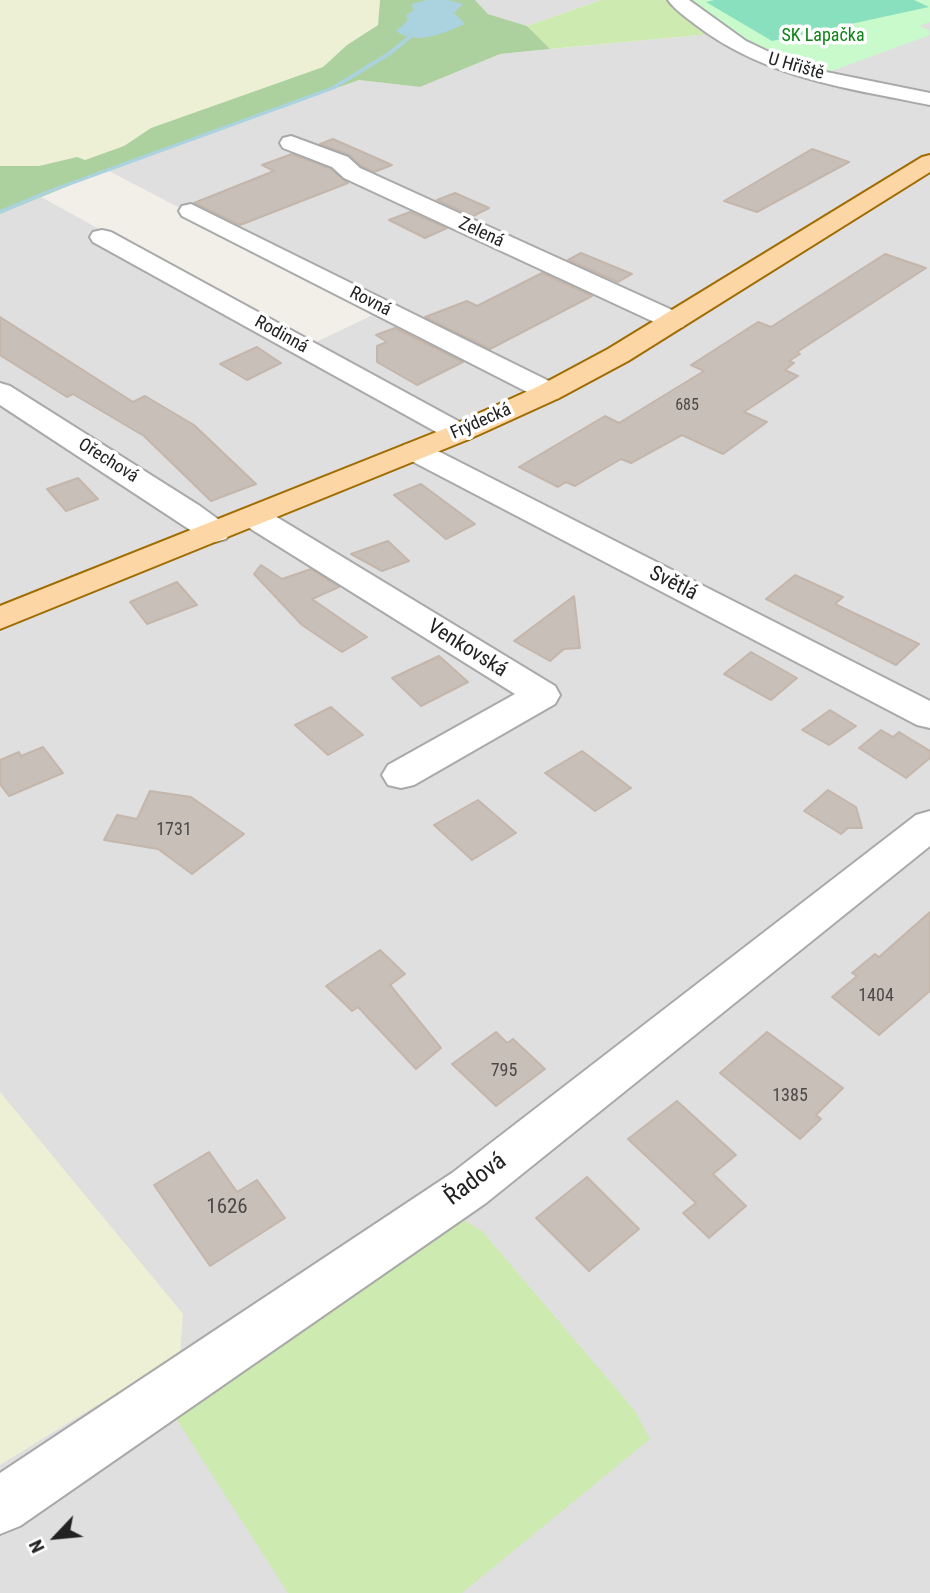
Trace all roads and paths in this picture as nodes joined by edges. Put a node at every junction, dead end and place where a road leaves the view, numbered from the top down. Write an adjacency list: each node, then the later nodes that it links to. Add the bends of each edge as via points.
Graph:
1 (677, 0): 2 (street, U Hřiště, via 727,39 769,60)
2 (930, 99)
3 (291, 143): 7 (street, Zelená)
4 (930, 162): 7 (main road, Frýdecká)
5 (191, 211): 9 (street, Rovná)
6 (102, 237): 10 (street, Rodinná)
7 (674, 321): 9 (main road, Frýdecká)
8 (0, 392): 13 (street, Ořechová)
9 (550, 392): 10 (main road, Frýdecká)
10 (460, 433): 11 (main road, Frýdecká)
11 (415, 451): 12 (main road, Frýdecká); 15 (street, Světlá)
12 (254, 517): 13 (main road, Frýdecká); 16 (street, Venkovská, via 542,695)
13 (215, 532): 14 (main road, Frýdecká)
14 (0, 618)
15 (930, 716)
16 (401, 775)
17 (930, 825): 18 (street, Řadová, via 468,1188)
18 (0, 1506)

